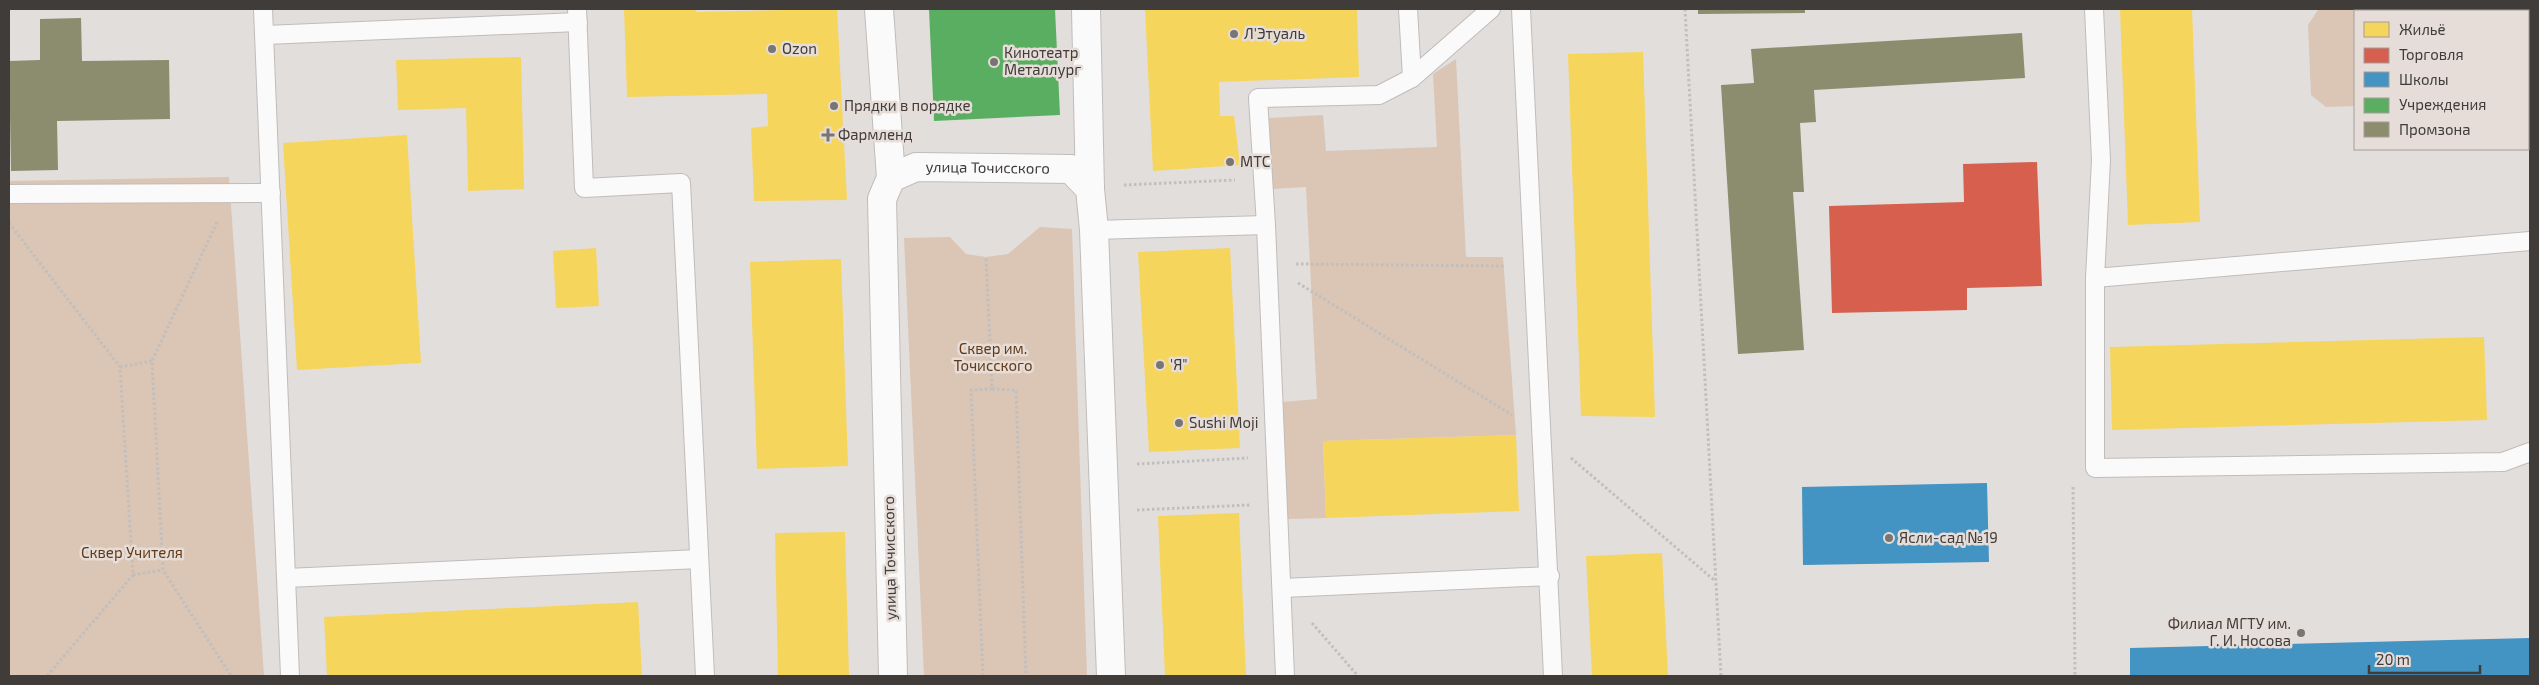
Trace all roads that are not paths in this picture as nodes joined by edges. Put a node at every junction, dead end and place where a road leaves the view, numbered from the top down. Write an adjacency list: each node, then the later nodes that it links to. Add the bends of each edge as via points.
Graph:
1 (263, 9): 9 (lane)
2 (879, 9): 11 (street)
3 (1086, 9): 12 (street)
4 (1408, 9): 10 (lane)
5 (1491, 9): 10 (lane)
6 (1521, 9): 21 (lane)
7 (2094, 9): 18 (lane, via 2101,160)
8 (578, 15): 9 (lane); 20 (lane, via 584,188 681,183)
9 (265, 34): 13 (lane)
10 (1412, 78): 15 (lane, via 1379,95 1258,98)
11 (891, 178): 12 (street, улица Точисского, via 916,167 1071,169); 26 (street, улица Точисского, via 882,199)
12 (1090, 189): 16 (street)
13 (271, 193): 14 (lane); 22 (lane)
14 (9, 194)
15 (1266, 225): 16 (lane); 23 (lane)
16 (1094, 230): 27 (street)
17 (2530, 241): 18 (lane)
18 (2095, 278): 19 (lane, via 2096,468 2503,462)
19 (2530, 452)
20 (699, 559): 22 (lane); 25 (lane)
21 (1550, 576): 23 (lane); 29 (lane)
22 (287, 578): 24 (lane)
23 (1283, 588): 28 (lane)
24 (290, 676)
25 (705, 676)
26 (893, 676)
27 (1111, 676)
28 (1285, 676)
29 (1553, 676)

